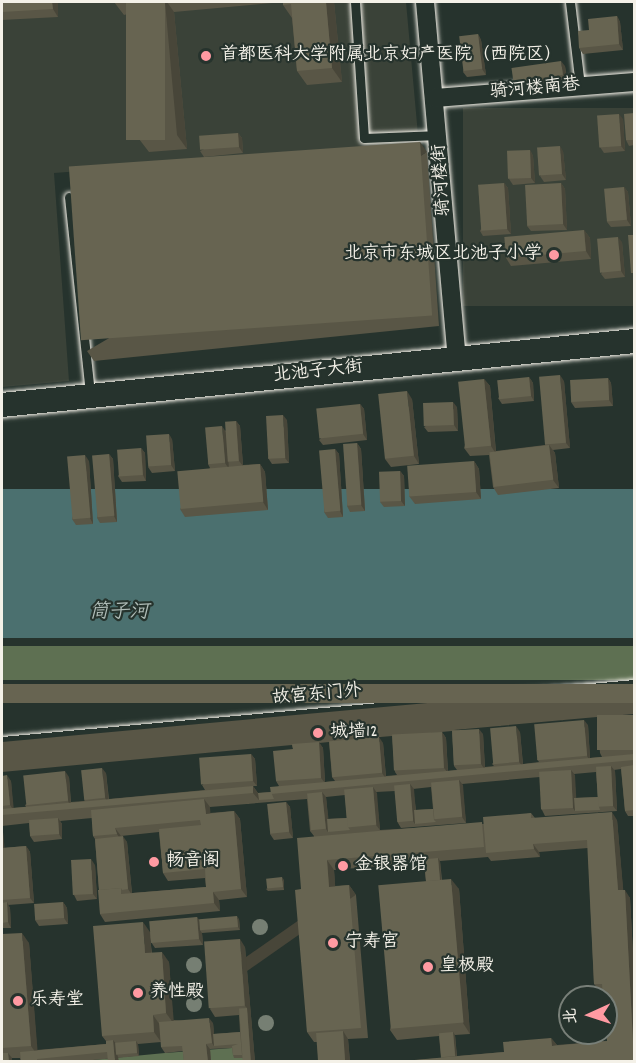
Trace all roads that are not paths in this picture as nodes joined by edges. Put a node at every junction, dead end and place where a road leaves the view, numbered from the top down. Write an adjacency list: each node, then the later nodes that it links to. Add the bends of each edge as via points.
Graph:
1 (355, 2): 7 (lane, via 364,138)
2 (425, 2): 6 (street, 骑河楼街)
3 (570, 2): 5 (lane)
4 (634, 82): 5 (street, 骑河楼南巷)
5 (580, 86): 6 (street, 骑河楼南巷)
6 (435, 98): 7 (street, 骑河楼街)
7 (439, 135): 10 (street, 骑河楼街)
8 (69, 197): 11 (lane)
9 (634, 341): 10 (street, 北池子大街)
10 (457, 358): 11 (street, 北池子大街)
11 (90, 397): 12 (street, 北池子大街)
12 (2, 405)
13 (634, 684): 14 (lane, 故宫东门外)
14 (2, 741)

